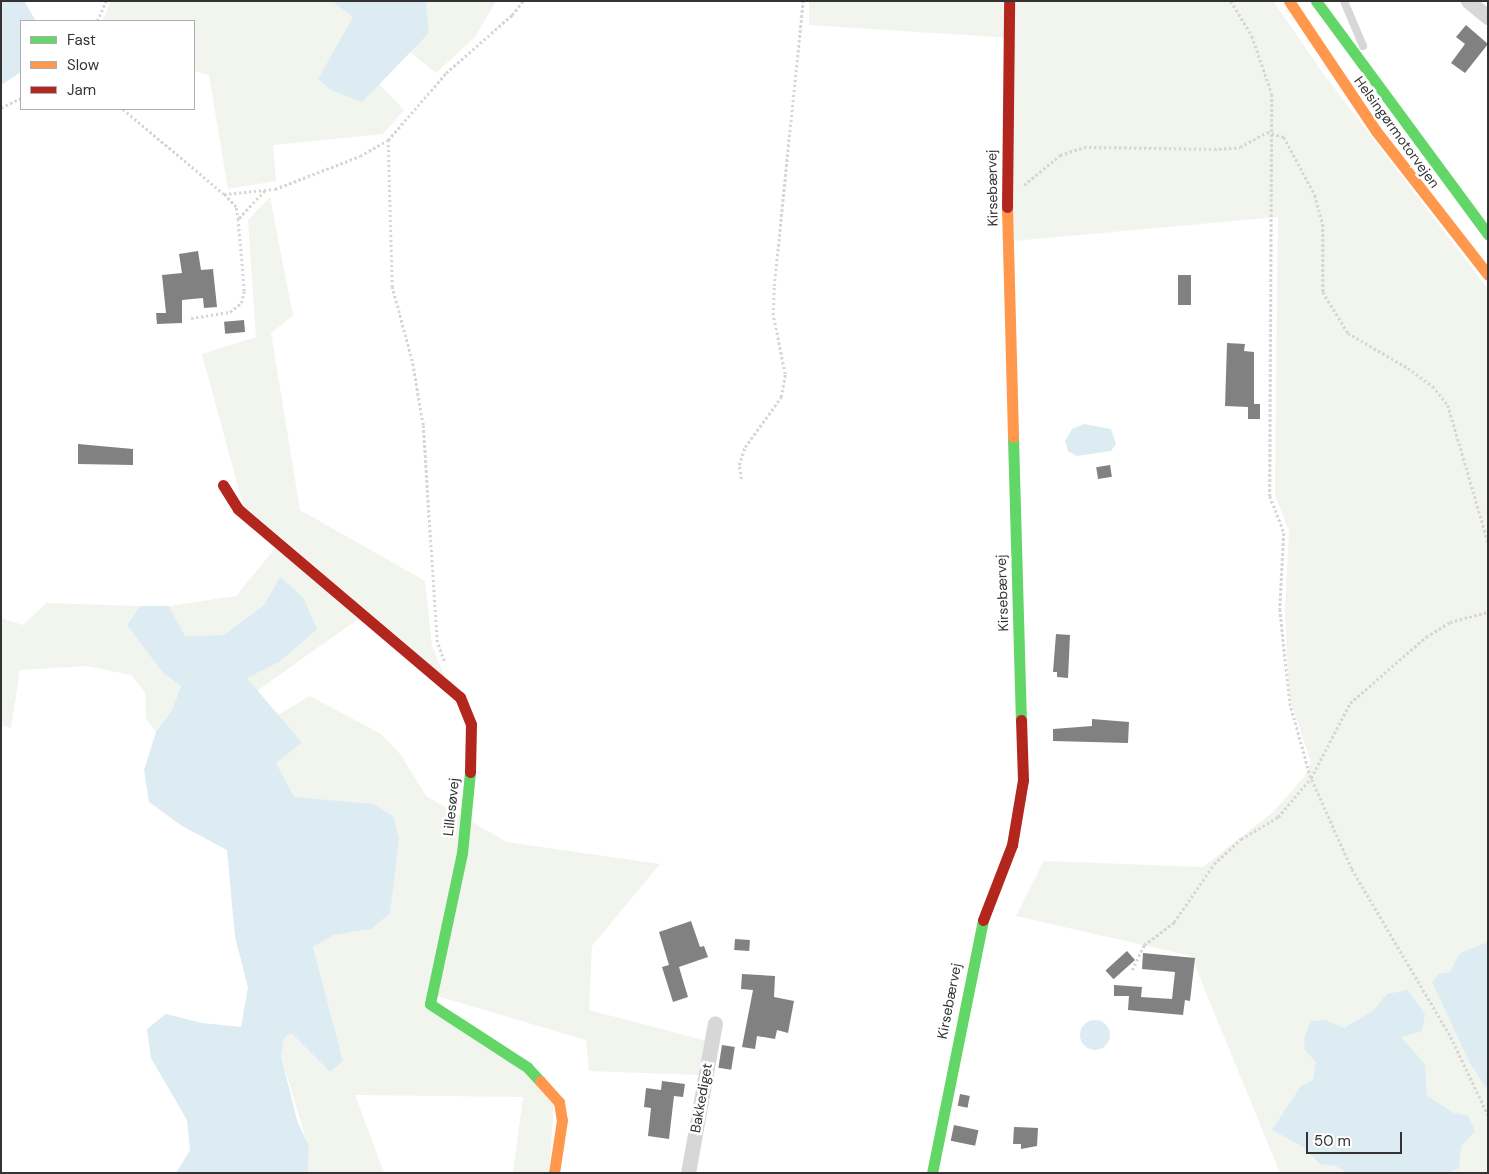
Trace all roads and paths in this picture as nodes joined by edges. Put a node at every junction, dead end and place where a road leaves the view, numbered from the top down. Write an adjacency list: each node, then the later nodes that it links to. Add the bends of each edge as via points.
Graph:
1 (106, 1): 12 (path)
2 (523, 1): 19 (path, via 512,15 446,73)
3 (803, 1): 27 (path, via 774,286 773,316 784,374 781,397 745,447 739,465)
4 (1009, 1): 22 (main road, Kirsebærvej)
5 (1231, 1): 18 (path, via 1265,65 1272,94)
6 (1285, 1): 13 (lane)
7 (1289, 1): 13 (main road, Helsingørmotorvejen)
8 (1316, 1): 14 (main road, Helsingørmotorvejen)
9 (1344, 1): 14 (lane, via 1369,59)
10 (1468, 1): 11 (street)
11 (1488, 17)
12 (97, 20)
13 (1312, 39): 25 (main road, Helsingørmotorvejen, via 1376,131)
14 (1374, 82): 24 (main road, Helsingørmotorvejen)
15 (20, 98): 16 (path)
16 (1, 108)
17 (124, 110): 21 (path)
18 (1274, 131): 22 (path, via 1240,147 1084,146 1060,155); 29 (path, via 1284,137 1315,195 1323,224 1323,292 1348,333 1433,386 1448,406); 32 (path, via 1270,496 1284,533 1280,609 1290,702)
19 (388, 140): 20 (path, via 360,156); 31 (path, via 392,287 412,361 423,425 437,642)
20 (265, 190): 21 (path); 23 (path)
21 (224, 194): 23 (path, via 236,207)
22 (1007, 198): 38 (main road, Kirsebærvej, via 1023,780 1012,845 977,936)
23 (238, 220): 26 (path, via 244,291 241,303 230,312)
24 (1488, 234)
25 (1488, 275)
26 (191, 318)
27 (741, 479)
28 (223, 484): 36 (main road, Lillesøvej, via 238,509 460,697 471,724 470,792 462,853 430,1004 527,1067 559,1102 562,1120)
29 (1488, 542)
30 (1488, 612): 32 (path, via 1450,622 1380,674 1350,703)
31 (446, 667)
32 (1311, 778): 33 (path, via 1278,816 1241,839 1214,864 1174,922 1144,945); 35 (path, via 1352,869 1451,1037)
33 (1132, 970)
34 (715, 1023): 37 (street, Bakkediget)
35 (1488, 1116)
36 (554, 1173)
37 (688, 1173)
38 (932, 1173)

